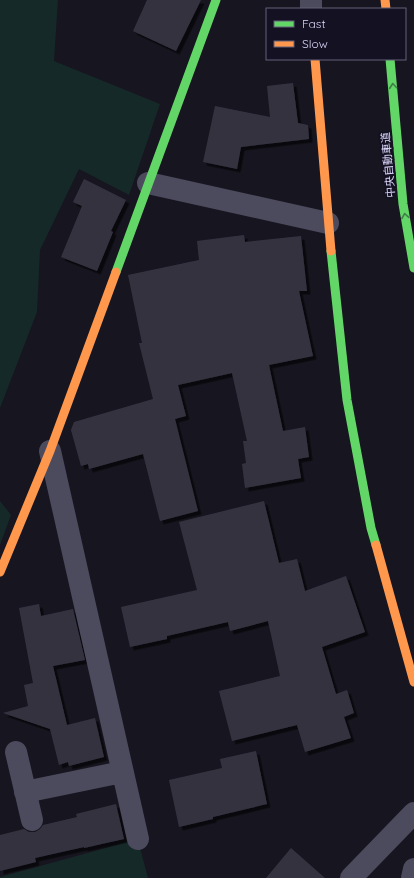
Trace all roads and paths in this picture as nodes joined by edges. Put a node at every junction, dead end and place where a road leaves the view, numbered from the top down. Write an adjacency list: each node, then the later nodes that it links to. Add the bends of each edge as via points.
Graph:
1 (216, 0): 4 (main road)
2 (315, 60): 5 (main road)
3 (390, 60): 6 (main road, 中央自動車道, one-way to 3, via 404,204)
4 (148, 183): 5 (street); 7 (main road)
5 (328, 223): 9 (main road, via 347,400 371,528)
6 (414, 268)
7 (50, 451): 8 (main road); 11 (street)
8 (0, 572)
9 (414, 682)
10 (16, 752): 12 (street)
11 (122, 772): 12 (street); 15 (street)
12 (25, 792): 14 (street)
13 (414, 813): 17 (street)
14 (32, 820)
15 (138, 839)
16 (414, 869): 18 (street)
17 (351, 878)
18 (412, 878)

